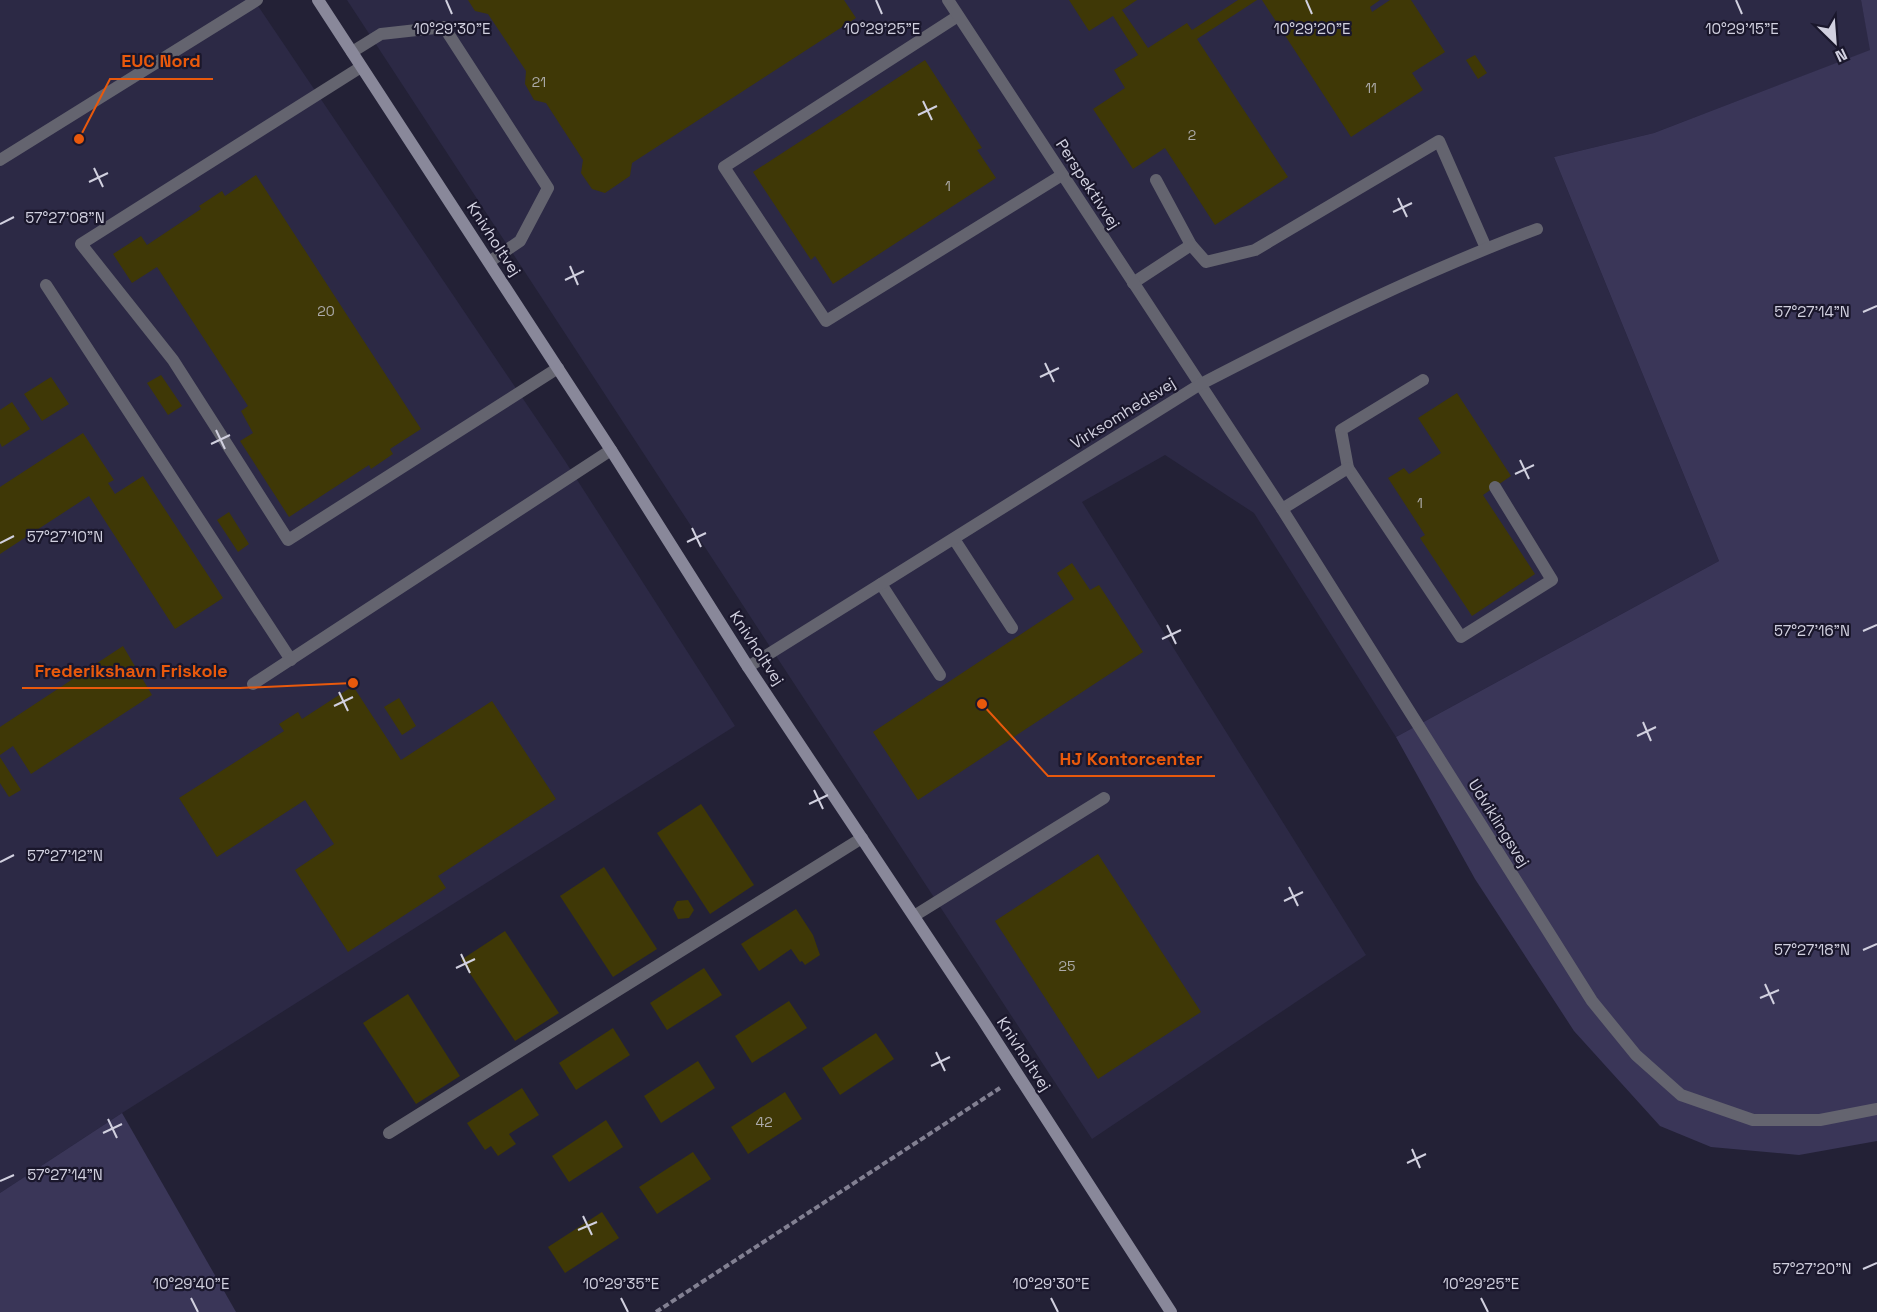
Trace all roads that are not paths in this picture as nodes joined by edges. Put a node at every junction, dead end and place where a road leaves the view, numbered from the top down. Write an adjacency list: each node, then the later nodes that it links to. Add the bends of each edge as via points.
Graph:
1 (258, 0): 7 (street)
2 (318, 0): 5 (street, Knivholtvej)
3 (948, 0): 4 (street, Perspektivvej)
4 (958, 16): 8 (street, Perspektivvej); 8 (street, via 724,167 826,321)
5 (352, 52): 6 (street, Knivholtvej); 13 (street, via 381,34 444,27 548,188 520,241)
6 (361, 67): 13 (street, Knivholtvej); 16 (street, via 81,244 173,360 288,540)
7 (0, 160)
8 (1062, 175): 14 (street, Perspektivvej)
9 (1156, 180): 11 (street)
10 (1537, 229): 12 (street, Virksomhedsvej)
11 (1191, 245): 12 (street, via 1206,262 1255,250 1438,141); 14 (street)
12 (1486, 248): 18 (street, Virksomhedsvej)
13 (489, 262): 16 (street, Knivholtvej)
14 (1133, 283): 18 (street, Perspektivvej)
15 (46, 285): 26 (street)
16 (558, 368): 19 (street, Knivholtvej)
17 (1423, 380): 20 (street, via 1341,430)
18 (1199, 385): 22 (street, Udviklingsvej); 23 (street, Virksomhedsvej)
19 (611, 450): 26 (street); 27 (street, Knivholtvej)
20 (1347, 468): 21 (street, via 1461,637 1552,580); 22 (street)
21 (1495, 487)
22 (1282, 510): 33 (street, Udviklingsvej, via 1592,1001 1636,1055 1681,1095 1754,1120 1820,1120)
23 (954, 539): 24 (street, Virksomhedsvej); 25 (street)
24 (881, 584): 27 (street, Virksomhedsvej); 28 (street)
25 (1012, 628)
26 (291, 660): 29 (street)
27 (748, 667): 31 (street, Knivholtvej)
28 (940, 675)
29 (253, 684)
30 (1104, 798): 32 (street)
31 (862, 838): 32 (street, Knivholtvej); 34 (street)
32 (914, 916): 35 (street, Knivholtvej)
33 (1877, 1109)
34 (389, 1133)
35 (1171, 1312)

